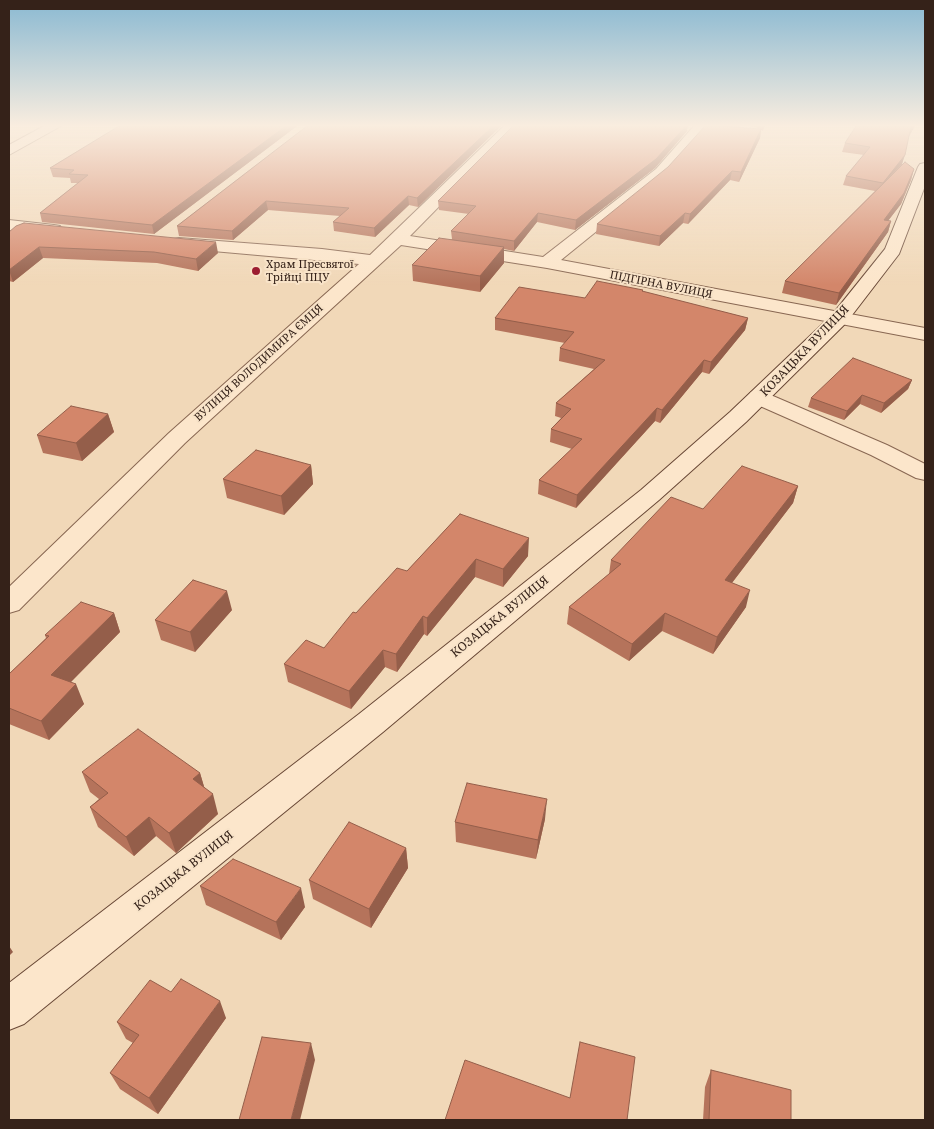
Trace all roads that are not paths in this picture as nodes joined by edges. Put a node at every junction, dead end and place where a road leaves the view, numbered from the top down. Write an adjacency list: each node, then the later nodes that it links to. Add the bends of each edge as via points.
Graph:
1 (458, 179): 7 (street, ВУЛИЦЯ ВОЛОДИМИРА ЄМЦЯ)
2 (653, 179): 9 (street)
3 (920, 179): 10 (street, КОЗАЦЬКА ВУЛИЦЯ, via 893,250)
4 (9, 225): 5 (street)
5 (68, 231)
6 (169, 236): 8 (street)
7 (397, 239): 8 (street, ВУЛИЦЯ ВОЛОДИМИРА ЄМЦЯ); 9 (street, ПІДГІРНА ВУЛИЦЯ)
8 (371, 260): 14 (street, ВУЛИЦЯ ВОЛОДИМИРА ЄМЦЯ, via 177,438)
9 (547, 263): 10 (street, ПІДГІРНА ВУЛИЦЯ)
10 (839, 319): 11 (street, ПІДГІРНА ВУЛИЦЯ); 12 (street, КОЗАЦЬКА ВУЛИЦЯ)
11 (925, 334)
12 (759, 398): 13 (street); 15 (street, КОЗАЦЬКА ВУЛИЦЯ, via 650,495 379,716)
13 (925, 473)
14 (9, 603)
15 (9, 1009)

